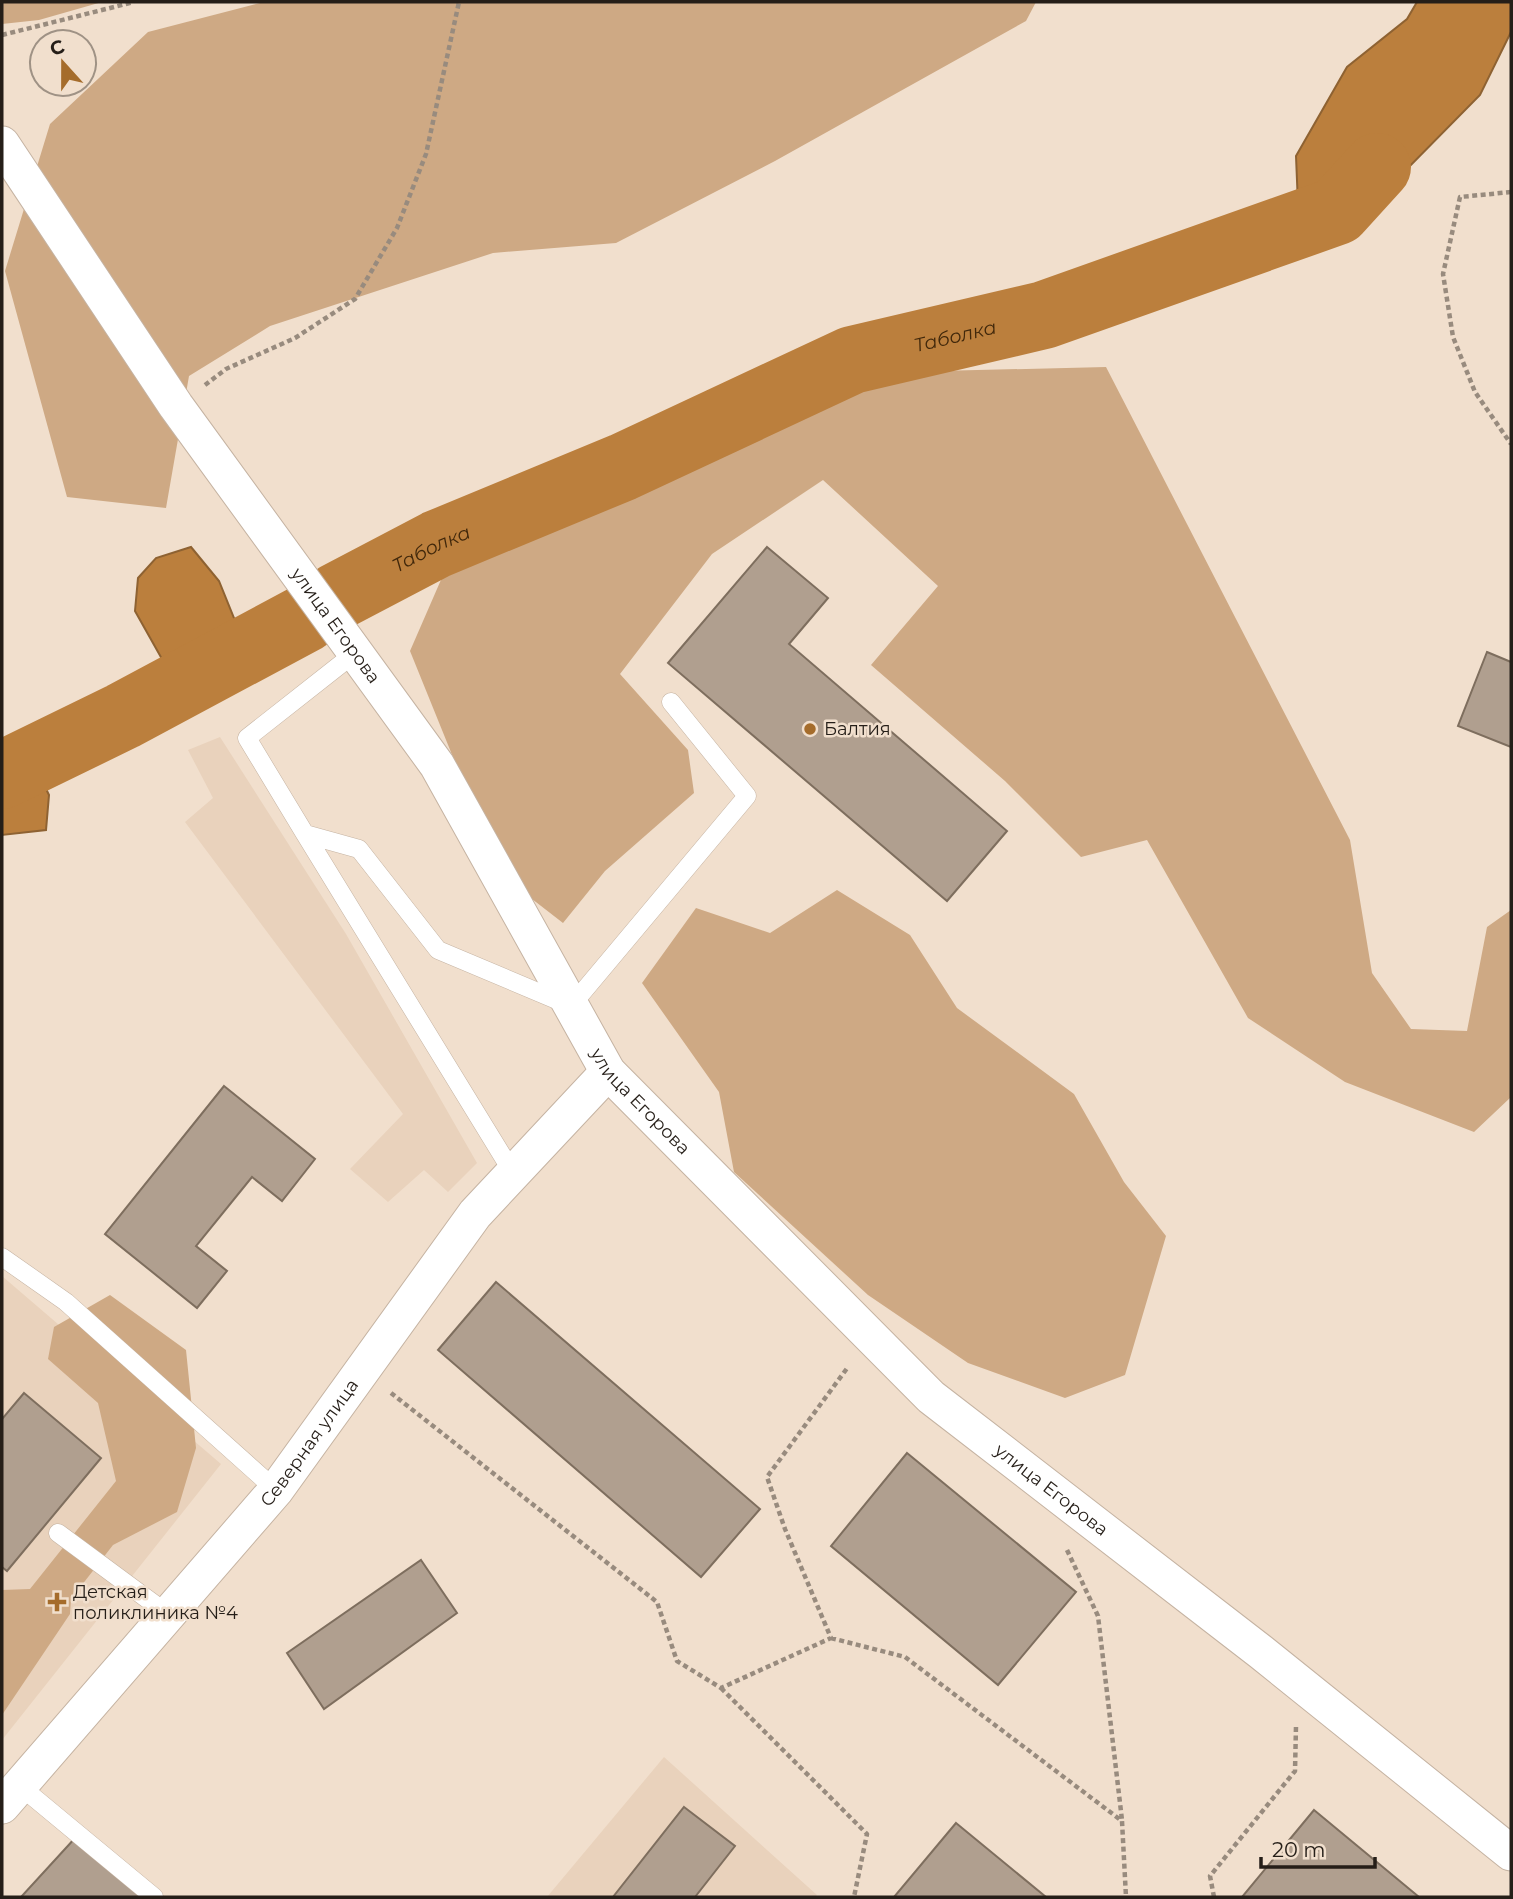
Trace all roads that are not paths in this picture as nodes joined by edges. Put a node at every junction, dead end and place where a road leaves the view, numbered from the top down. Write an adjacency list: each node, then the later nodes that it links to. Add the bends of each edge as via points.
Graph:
1 (2, 144): 2 (street, улица Егорова, via 176,406)
2 (355, 653): 4 (lane, via 247,738); 5 (street, улица Егорова, via 438,765)
3 (671, 702): 5 (lane, via 747,796)
4 (305, 834): 5 (lane, via 359,849 439,950); 7 (lane)
5 (571, 1006): 6 (street, улица Егорова)
6 (608, 1072): 7 (street, Северная улица); 13 (street, улица Егорова, via 931,1397)
7 (513, 1173): 9 (street, Северная улица, via 475,1214)
8 (2, 1257): 9 (lane, via 66,1302)
9 (276, 1490): 11 (street, Северная улица)
10 (58, 1533): 11 (lane)
11 (169, 1615): 12 (street, Северная улица)
12 (11, 1796): 14 (lane)
13 (1511, 1853)
14 (154, 1897)

